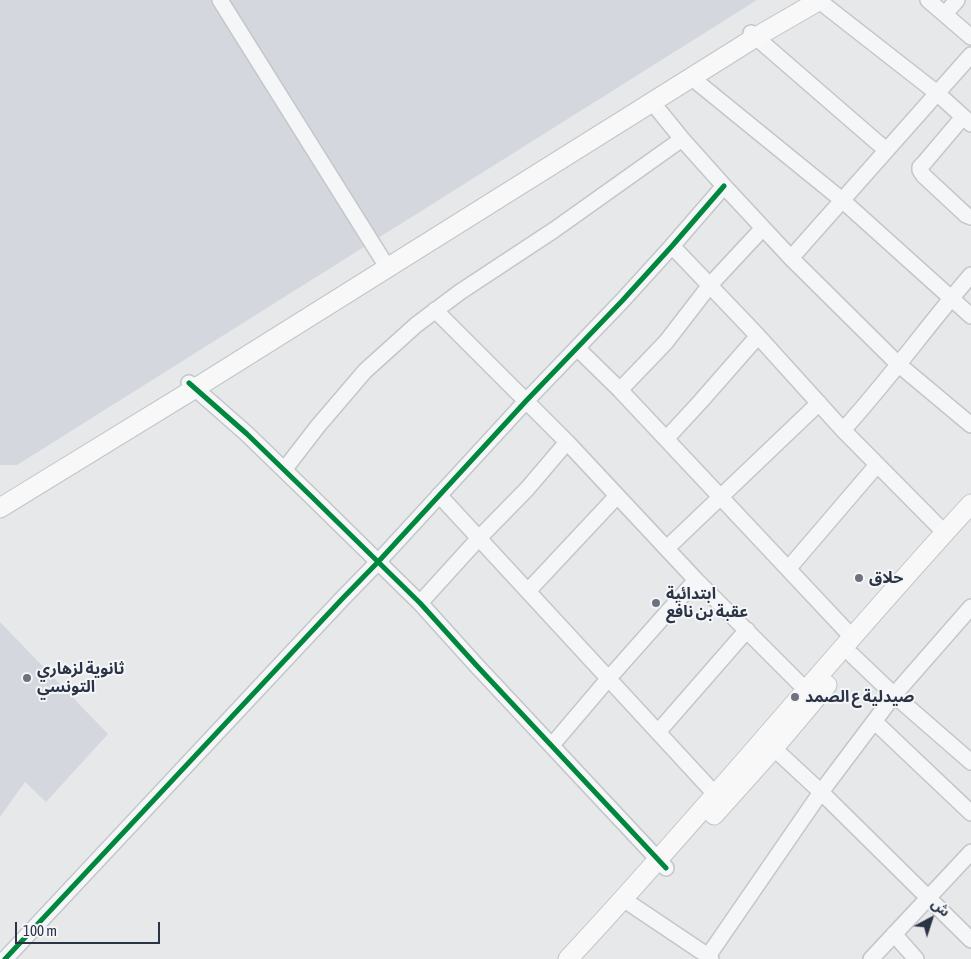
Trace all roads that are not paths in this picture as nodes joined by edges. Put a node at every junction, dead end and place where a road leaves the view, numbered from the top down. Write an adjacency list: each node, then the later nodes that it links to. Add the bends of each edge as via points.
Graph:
1 (220, 0): 21 (street)
2 (815, 0): 6 (main road); 10 (street)
3 (928, 0): 5 (street)
4 (956, 0): 5 (street)
5 (945, 14): 7 (street)
6 (754, 35): 9 (main road); 14 (street)
7 (971, 37)
8 (971, 55): 10 (street)
9 (692, 78): 11 (main road); 16 (street)
10 (936, 93): 12 (street); 14 (street)
11 (652, 102): 13 (street); 21 (main road, via 633,108); 30 (main road)
12 (967, 120): 17 (street, via 920,170)
13 (682, 139): 15 (street); 25 (street)
14 (886, 150): 16 (street)
15 (724, 186): 18 (street); 19 (street)
16 (842, 200): 20 (street); 24 (street)
17 (971, 217)
18 (763, 228): 20 (street); 23 (street)
19 (672, 246): 23 (street); 28 (street)
20 (791, 258): 29 (street)
21 (384, 262): 30 (main road)
22 (971, 275): 24 (street)
23 (710, 286): 27 (street); 31 (street, via 666,342)
24 (951, 298): 26 (street); 29 (street)
25 (435, 310): 32 (street); 39 (street, via 365,371)
26 (971, 316)
27 (758, 336): 33 (street); 36 (street)
28 (577, 348): 31 (street); 32 (street)
29 (898, 364): 34 (street); 35 (street)
30 (191, 386): 39 (street); 43 (main road); 45 (main road)
31 (620, 390): 36 (street)
32 (526, 401): 37 (street); 40 (street)
33 (819, 403): 35 (street); 42 (street)
34 (971, 425)
35 (843, 430): 38 (street)
36 (666, 438): 42 (street)
37 (567, 442): 41 (street); 48 (street)
38 (877, 465): 47 (street); 51 (street)
39 (284, 470): 50 (street)
40 (439, 495): 48 (street); 50 (street)
41 (617, 496): 49 (street); 53 (street)
42 (720, 497): 49 (street); 51 (street)
43 (0, 499)
44 (971, 504): 47 (main road)
45 (0, 508)
46 (971, 523): 57 (main road)
47 (945, 533): 57 (main road)
48 (479, 538): 53 (street); 54 (street)
49 (667, 548): 52 (street)
50 (378, 562): 54 (street); 76 (street)
51 (788, 569): 57 (street)
52 (696, 580): 56 (street); 58 (street)
53 (528, 591): 58 (street)
54 (420, 603): 64 (street)
55 (971, 607): 60 (street)
56 (747, 630): 59 (street); 62 (street)
57 (852, 646): 59 (main road); 60 (street); 63 (main road)
58 (609, 678): 62 (street); 64 (street)
59 (806, 690): 63 (main road)
60 (894, 695): 61 (street); 65 (street)
61 (875, 722): 66 (street); 68 (street)
62 (658, 732): 67 (street)
63 (769, 744): 66 (street); 67 (main road); 70 (main road)
64 (552, 745): 70 (street)
65 (971, 762)
66 (821, 792): 71 (street); 75 (street)
67 (716, 794): 70 (main road)
68 (971, 813)
69 (971, 852): 71 (street)
70 (662, 864): 72 (main road)
71 (928, 897): 73 (street); 74 (street)
72 (629, 903): 75 (street); 77 (main road); 78 (main road)
73 (894, 934): 79 (street); 80 (street)
74 (971, 940)
75 (708, 958)
76 (5, 959)
77 (568, 959)
78 (584, 959)
79 (871, 959)
80 (916, 959)

